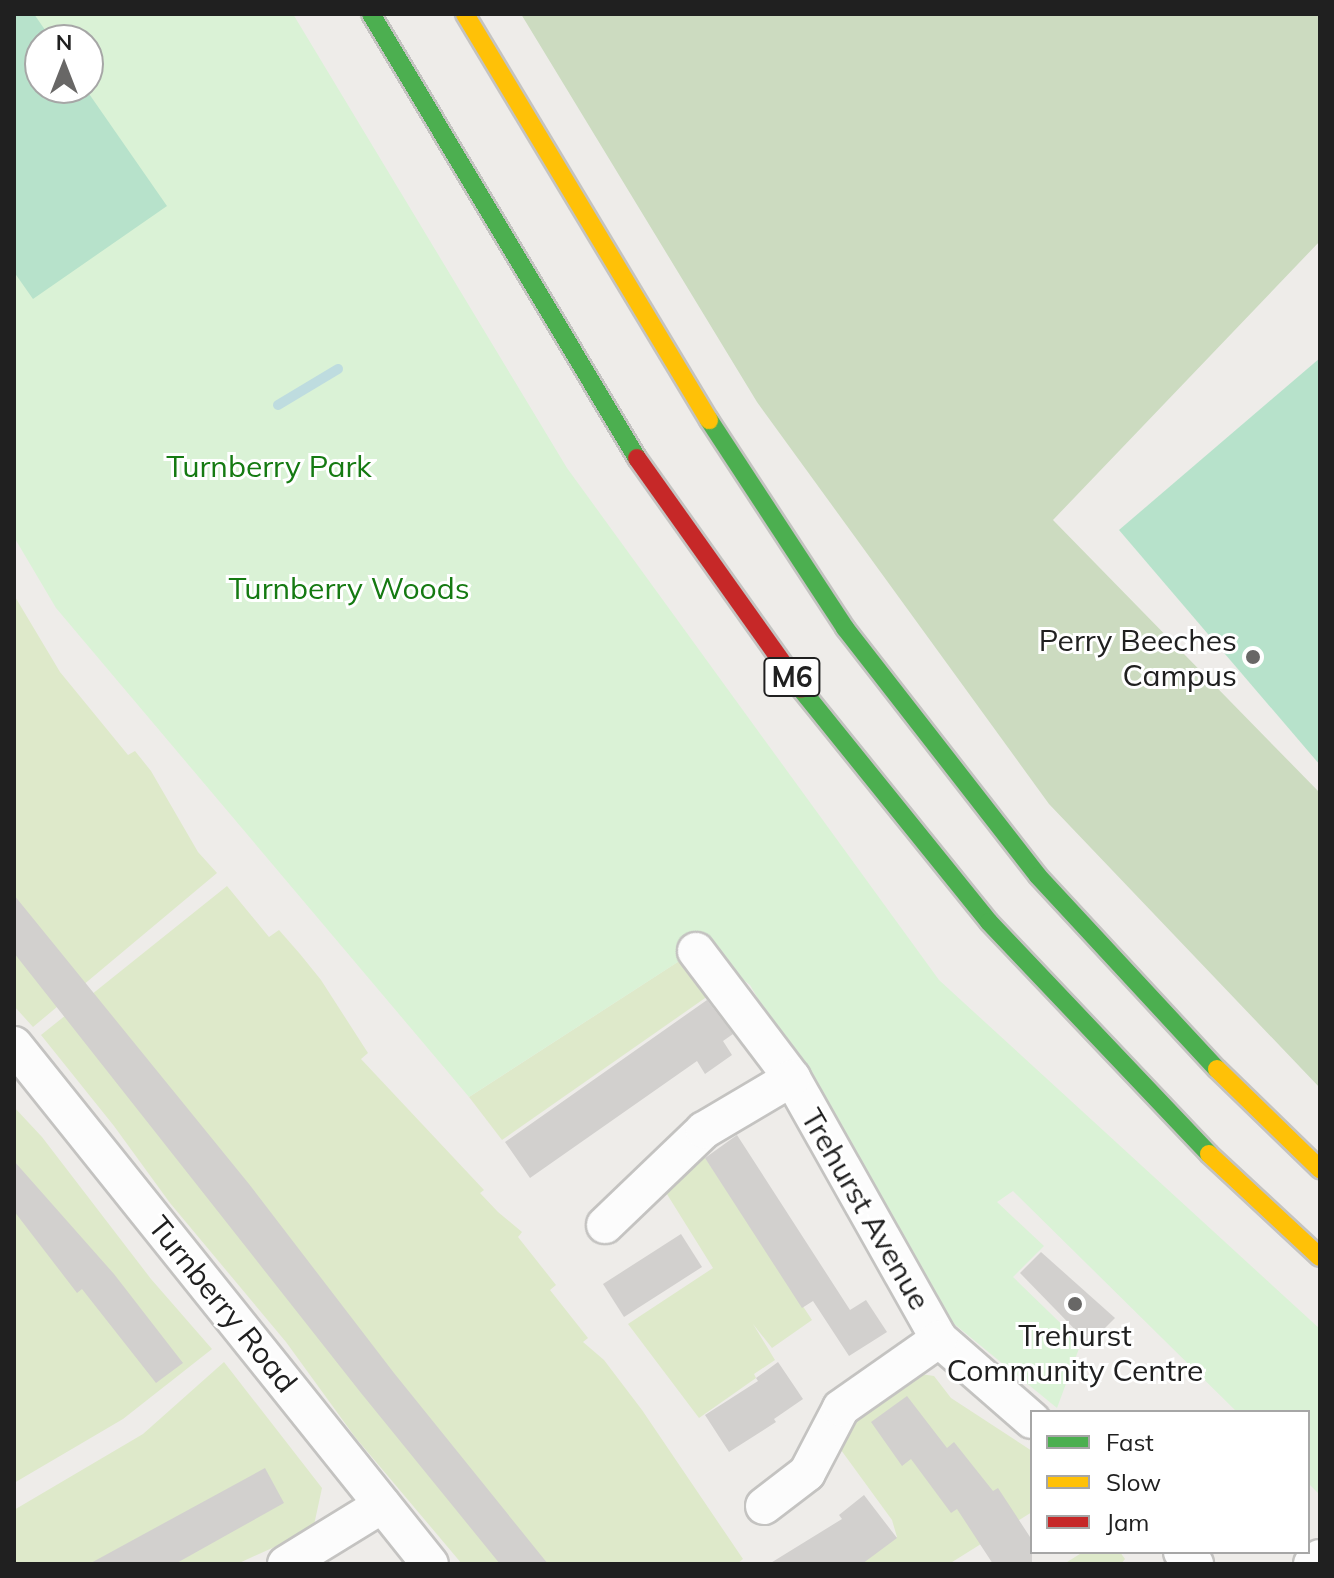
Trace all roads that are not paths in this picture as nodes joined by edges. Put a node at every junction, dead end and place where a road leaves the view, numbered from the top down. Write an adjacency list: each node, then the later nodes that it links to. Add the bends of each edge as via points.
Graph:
1 (371, 14): 8 (highway, M6, via 619,432 806,696 989,922 1184,1131)
2 (465, 14): 6 (highway, M6, via 695,399 845,628 1038,876 1237,1090)
3 (696, 951): 5 (street, Trehurst Avenue)
4 (14, 1045): 11 (street, Turnberry Road)
5 (792, 1078): 7 (street, Trehurst Avenue, via 704,1130); 9 (street, Trehurst Avenue)
6 (1320, 1169)
7 (605, 1225)
8 (1320, 1257)
9 (939, 1339): 10 (street, Trehurst Avenue); 12 (street, Trehurst Avenue, via 841,1408 807,1473)
10 (1030, 1418)
11 (382, 1505): 14 (street); 15 (street, Turnberry Road)
12 (764, 1506)
13 (1320, 1558): 16 (street)
14 (286, 1564)
15 (430, 1564)
16 (1312, 1564)

